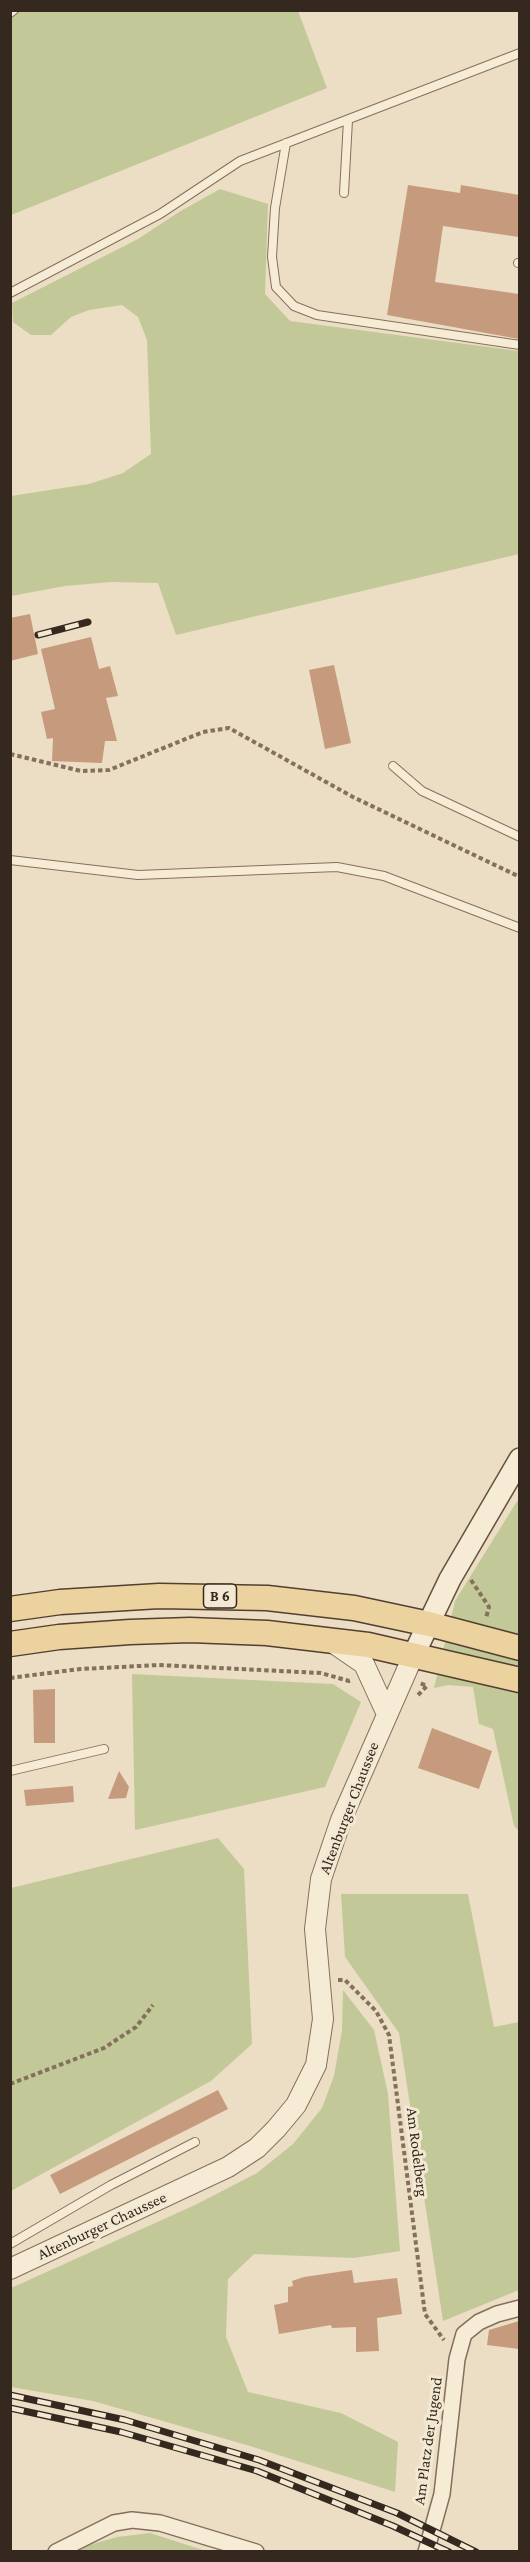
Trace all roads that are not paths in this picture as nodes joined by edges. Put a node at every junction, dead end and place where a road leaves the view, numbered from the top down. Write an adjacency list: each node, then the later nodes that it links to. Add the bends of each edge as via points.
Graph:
1 (519, 53): 2 (lane)
2 (348, 120): 3 (lane); 4 (lane)
3 (286, 143): 5 (lane, via 240,161 160,214); 6 (lane, via 272,257 276,287 294,306 317,315)
4 (344, 193)
5 (10, 292)
6 (519, 345)
7 (393, 766): 8 (lane, via 422,791)
8 (519, 837)
9 (10, 860): 10 (lane, via 138,874 337,867 384,876)
10 (519, 928)
11 (519, 1459): 13 (main road, Altenburger Chaussee, via 450,1579)
12 (10, 1609): 13 (main road, B 6, via 105,1598 215,1596 314,1602)
13 (429, 1624): 16 (main road, B 6); 17 (main road, Altenburger Chaussee)
14 (327, 1639): 15 (main road, B 6, via 169,1631); 17 (main road, B 6); 19 (street, B 6, via 364,1664)
15 (10, 1644)
16 (519, 1648)
17 (409, 1665): 18 (main road, B 6); 19 (street, Altenburger Chaussee)
18 (519, 1680)
19 (387, 1714): 24 (street, Altenburger Chaussee, via 321,1879 315,1929 331,1977 316,2065 296,2105 256,2148 228,2167)
20 (104, 1749): 21 (lane)
21 (10, 1771)
22 (195, 2142): 23 (lane)
23 (10, 2244)
24 (10, 2270)
25 (519, 2308): 28 (street, Am Platz der Jugend, via 478,2322 464,2334 457,2359 442,2494)
26 (56, 2552): 27 (street, via 114,2523 132,2520 160,2523)
27 (256, 2552)
28 (426, 2552)

